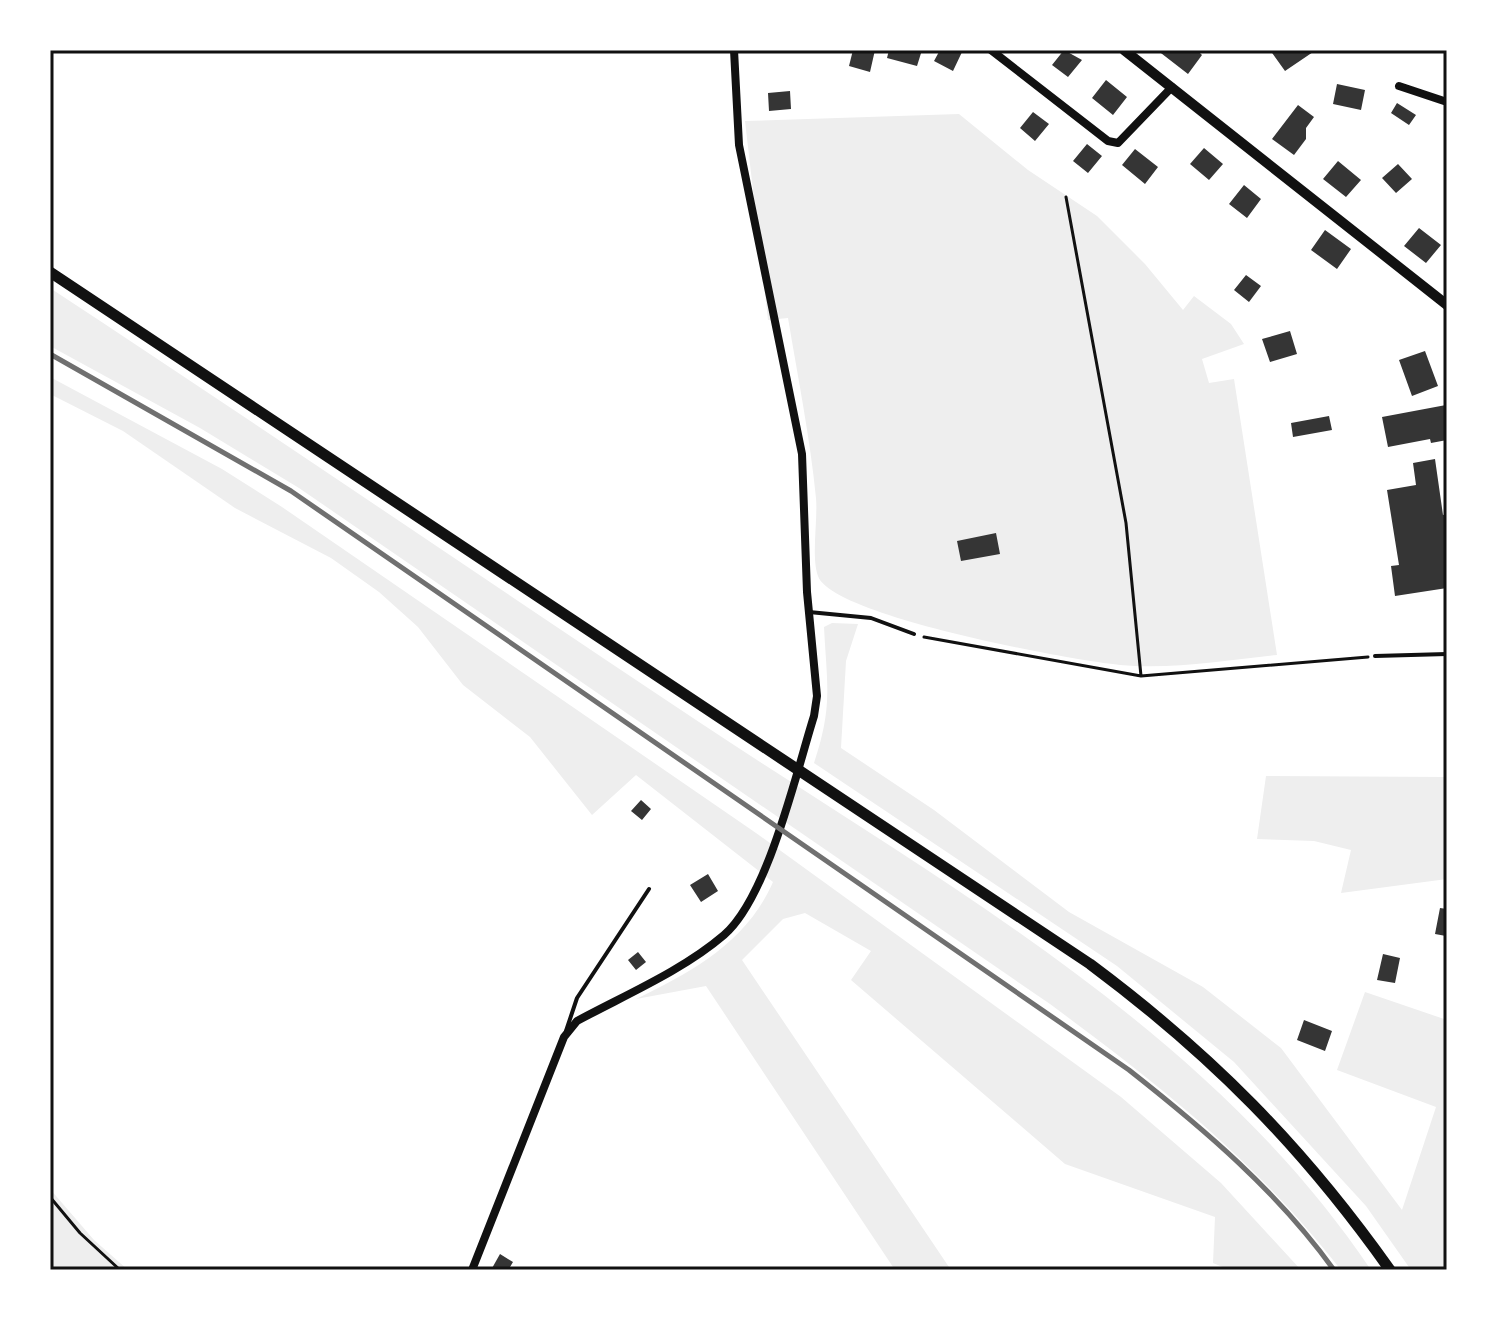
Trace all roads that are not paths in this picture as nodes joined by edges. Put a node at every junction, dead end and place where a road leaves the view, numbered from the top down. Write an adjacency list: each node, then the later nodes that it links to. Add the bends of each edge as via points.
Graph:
1 (734, 50): 9 (street, via 739,145 802,454)
2 (991, 50): 5 (street, via 1108,141 1118,143)
3 (1124, 50): 5 (street)
4 (1399, 86): 6 (street)
5 (1172, 87): 8 (street)
6 (1447, 102)
7 (50, 272): 16 (main road, via 1090,964 1153,1011 1262,1111 1347,1209)
8 (1447, 305)
9 (809, 612): 10 (lane, via 871,618); 14 (street, via 814,716 761,879 727,933 701,953 577,1021)
10 (914, 634)
11 (1447, 654): 12 (lane)
12 (1375, 656)
13 (649, 889): 14 (lane, via 577,998)
14 (564, 1037): 15 (street)
15 (472, 1270)
16 (1390, 1270)

